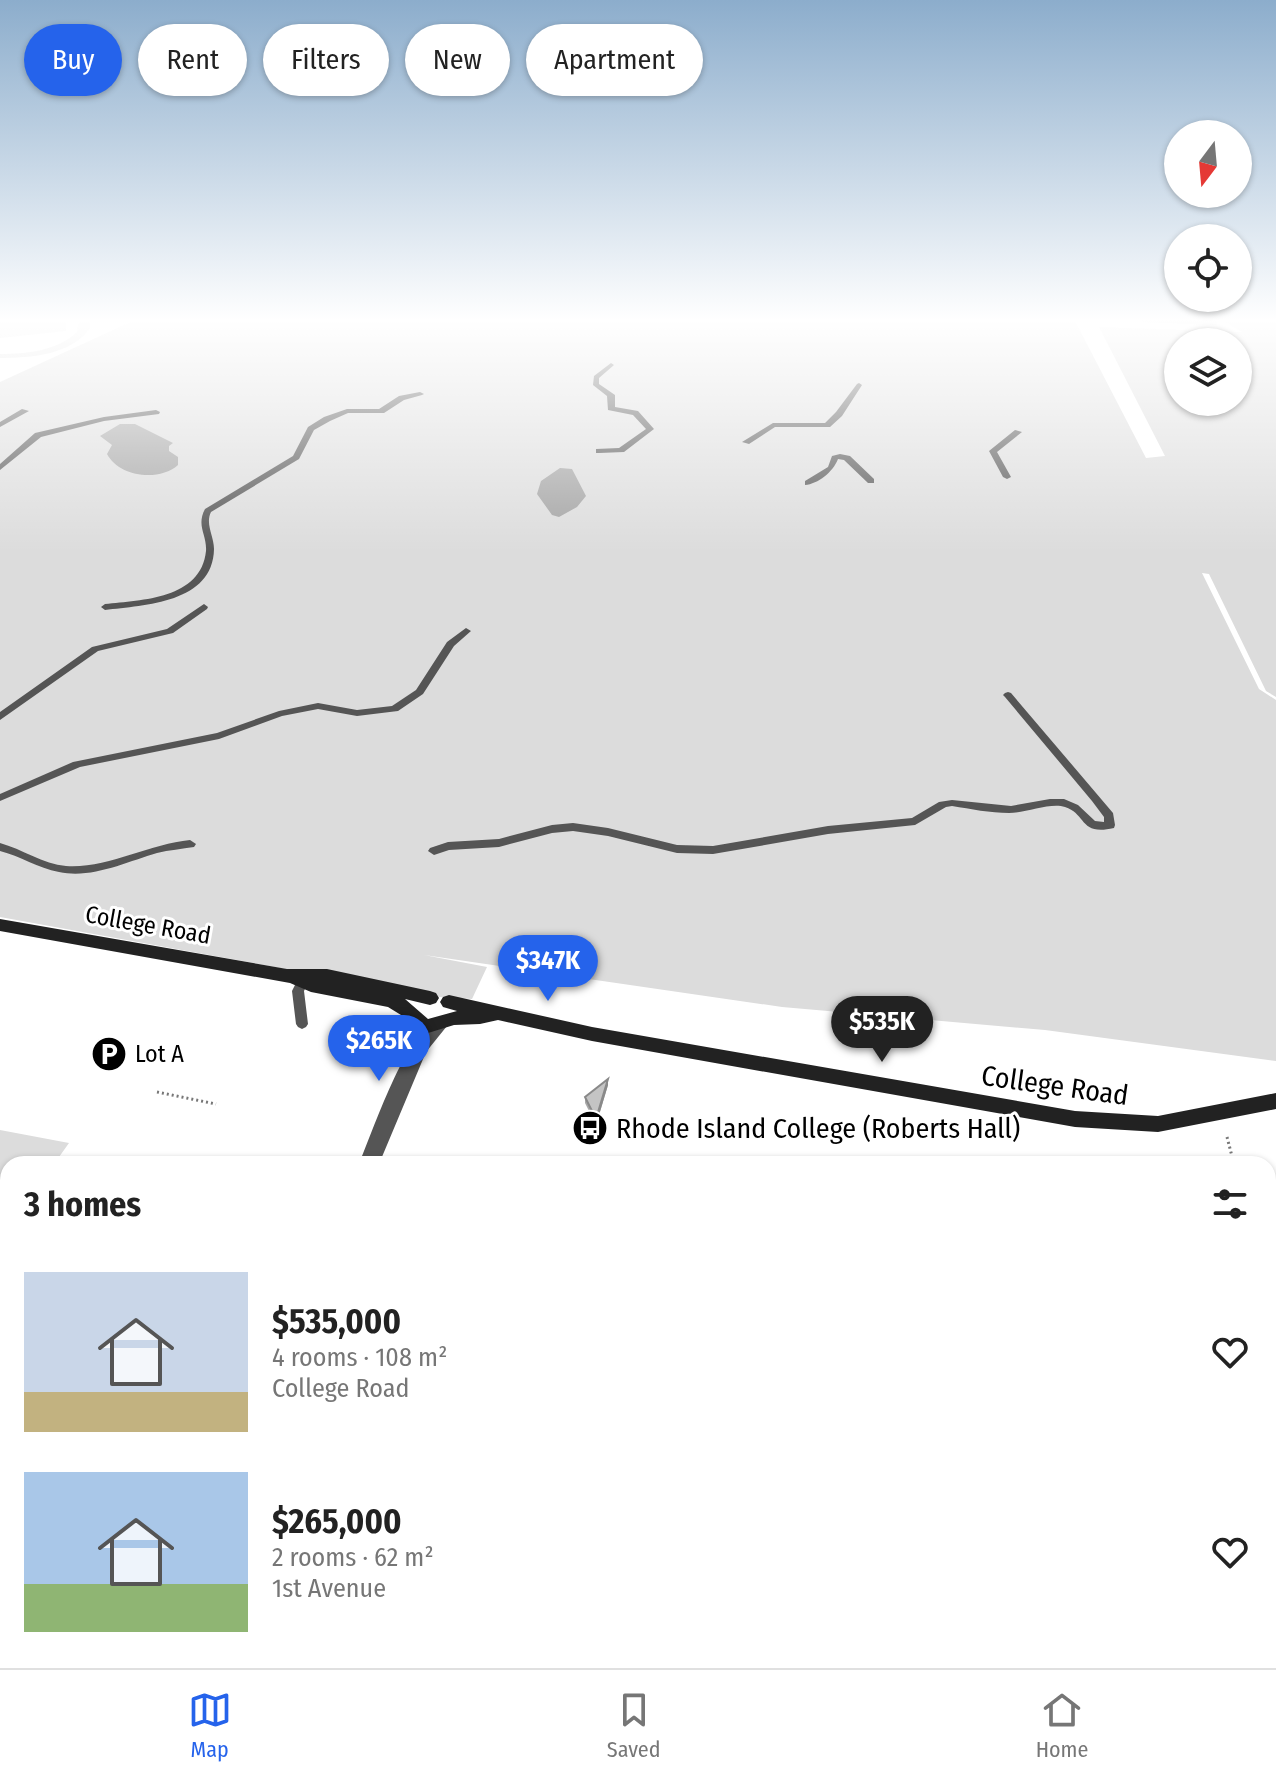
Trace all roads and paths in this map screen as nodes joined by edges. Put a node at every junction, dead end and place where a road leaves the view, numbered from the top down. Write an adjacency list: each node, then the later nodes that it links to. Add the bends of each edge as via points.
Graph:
1 (407, 397): 14 (lane, via 381,411 338,414 314,426 296,457 208,511 204,519 209,559 184,592)
2 (611, 397): 9 (lane, via 611,408 635,413 650,429 621,450)
3 (851, 397): 8 (lane, via 827,425 773,425)
4 (25, 411): 6 (lane)
5 (156, 412): 10 (lane, via 38,435)
6 (0, 425)
7 (1018, 432): 11 (lane, via 993,451)
8 (746, 442)
9 (599, 451)
10 (0, 468)
11 (1007, 477)
12 (871, 481): 13 (lane, via 840,456)
13 (808, 483)
14 (105, 607)
15 (204, 607): 18 (lane, via 170,631 95,649)
16 (466, 631): 19 (lane, via 450,644 420,692 395,709 357,713 318,706 279,714 219,736 77,764)
17 (1008, 695): 22 (lane, via 1096,799 1110,825 1090,824 1068,804 1056,802 1003,812 952,803 915,821 713,850 677,849 563,827)
18 (0, 717)
19 (0, 798)
20 (190, 844): 21 (lane, via 67,871)
21 (0, 847)
22 (434, 851)
23 (0, 925): 24 (street, College Road)
24 (298, 978): 25 (street, College Road, via 327,976); 27 (street, College Road, via 382,998); 28 (lane)
25 (430, 998): 26 (street, College Road); 27 (street, via 418,1004)
26 (446, 1016): 27 (street, College Road, via 427,1027); 29 (street); 31 (street, College Road, via 495,1014 1075,1119 1171,1123)
27 (416, 1018): 29 (street)
28 (302, 1024)
29 (419, 1045): 34 (street)
30 (157, 1092): 32 (path)
31 (1276, 1101)
32 (216, 1104)
33 (1227, 1137): 35 (path)
34 (372, 1156)
35 (1232, 1156)

